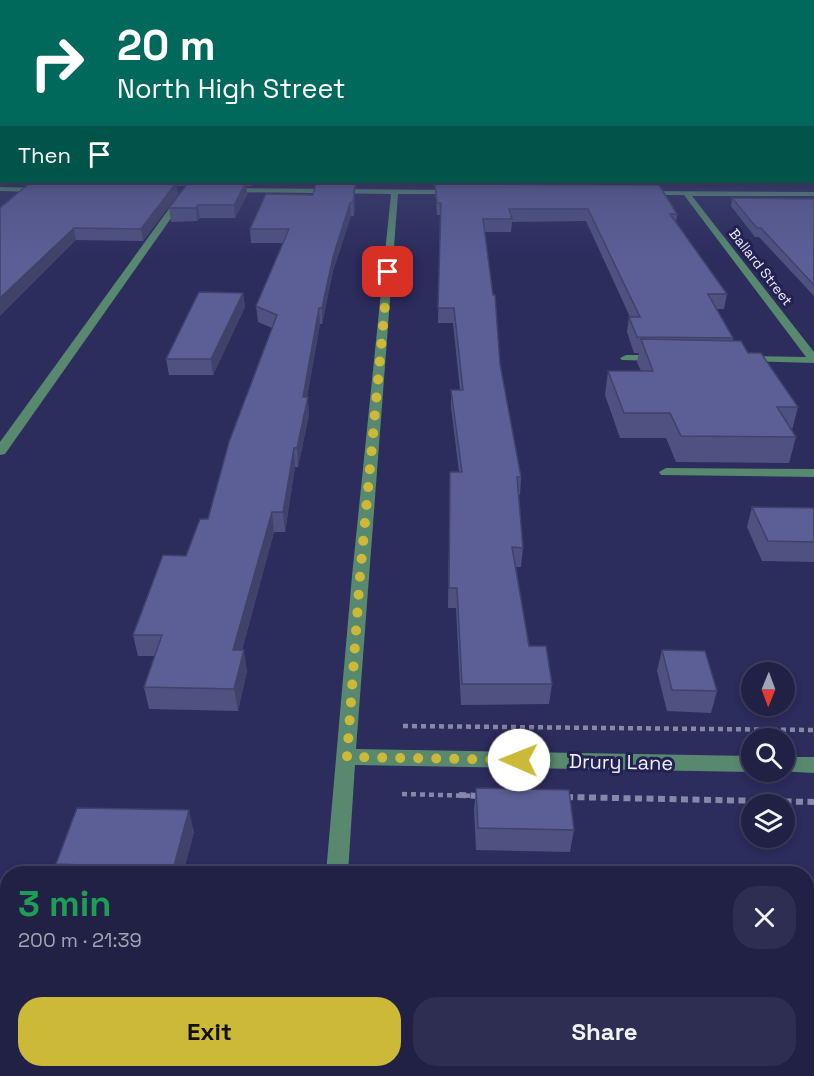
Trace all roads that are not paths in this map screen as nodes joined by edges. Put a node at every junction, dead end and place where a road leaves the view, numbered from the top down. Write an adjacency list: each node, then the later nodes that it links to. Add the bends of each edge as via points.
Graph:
1 (653, 184): 10 (street)
2 (422, 187): 7 (street); 8 (street)
3 (4, 189): 4 (street); 13 (street)
4 (51, 190)
5 (175, 190): 18 (street, via 187,190)
6 (222, 190): 7 (street)
7 (395, 191): 21 (street)
8 (465, 192)
9 (636, 193): 10 (street)
10 (659, 193): 11 (street)
11 (686, 193): 12 (street); 17 (street, Ballard Street)
12 (814, 194)
13 (0, 196)
14 (626, 358): 15 (street)
15 (670, 358)
16 (738, 359): 17 (street)
17 (814, 359)
18 (0, 451)
19 (666, 472): 20 (street)
20 (814, 473)
21 (347, 757): 22 (street, Drury Lane); 25 (street)
22 (741, 764)
23 (795, 765): 24 (street)
24 (814, 765)
25 (338, 866)

